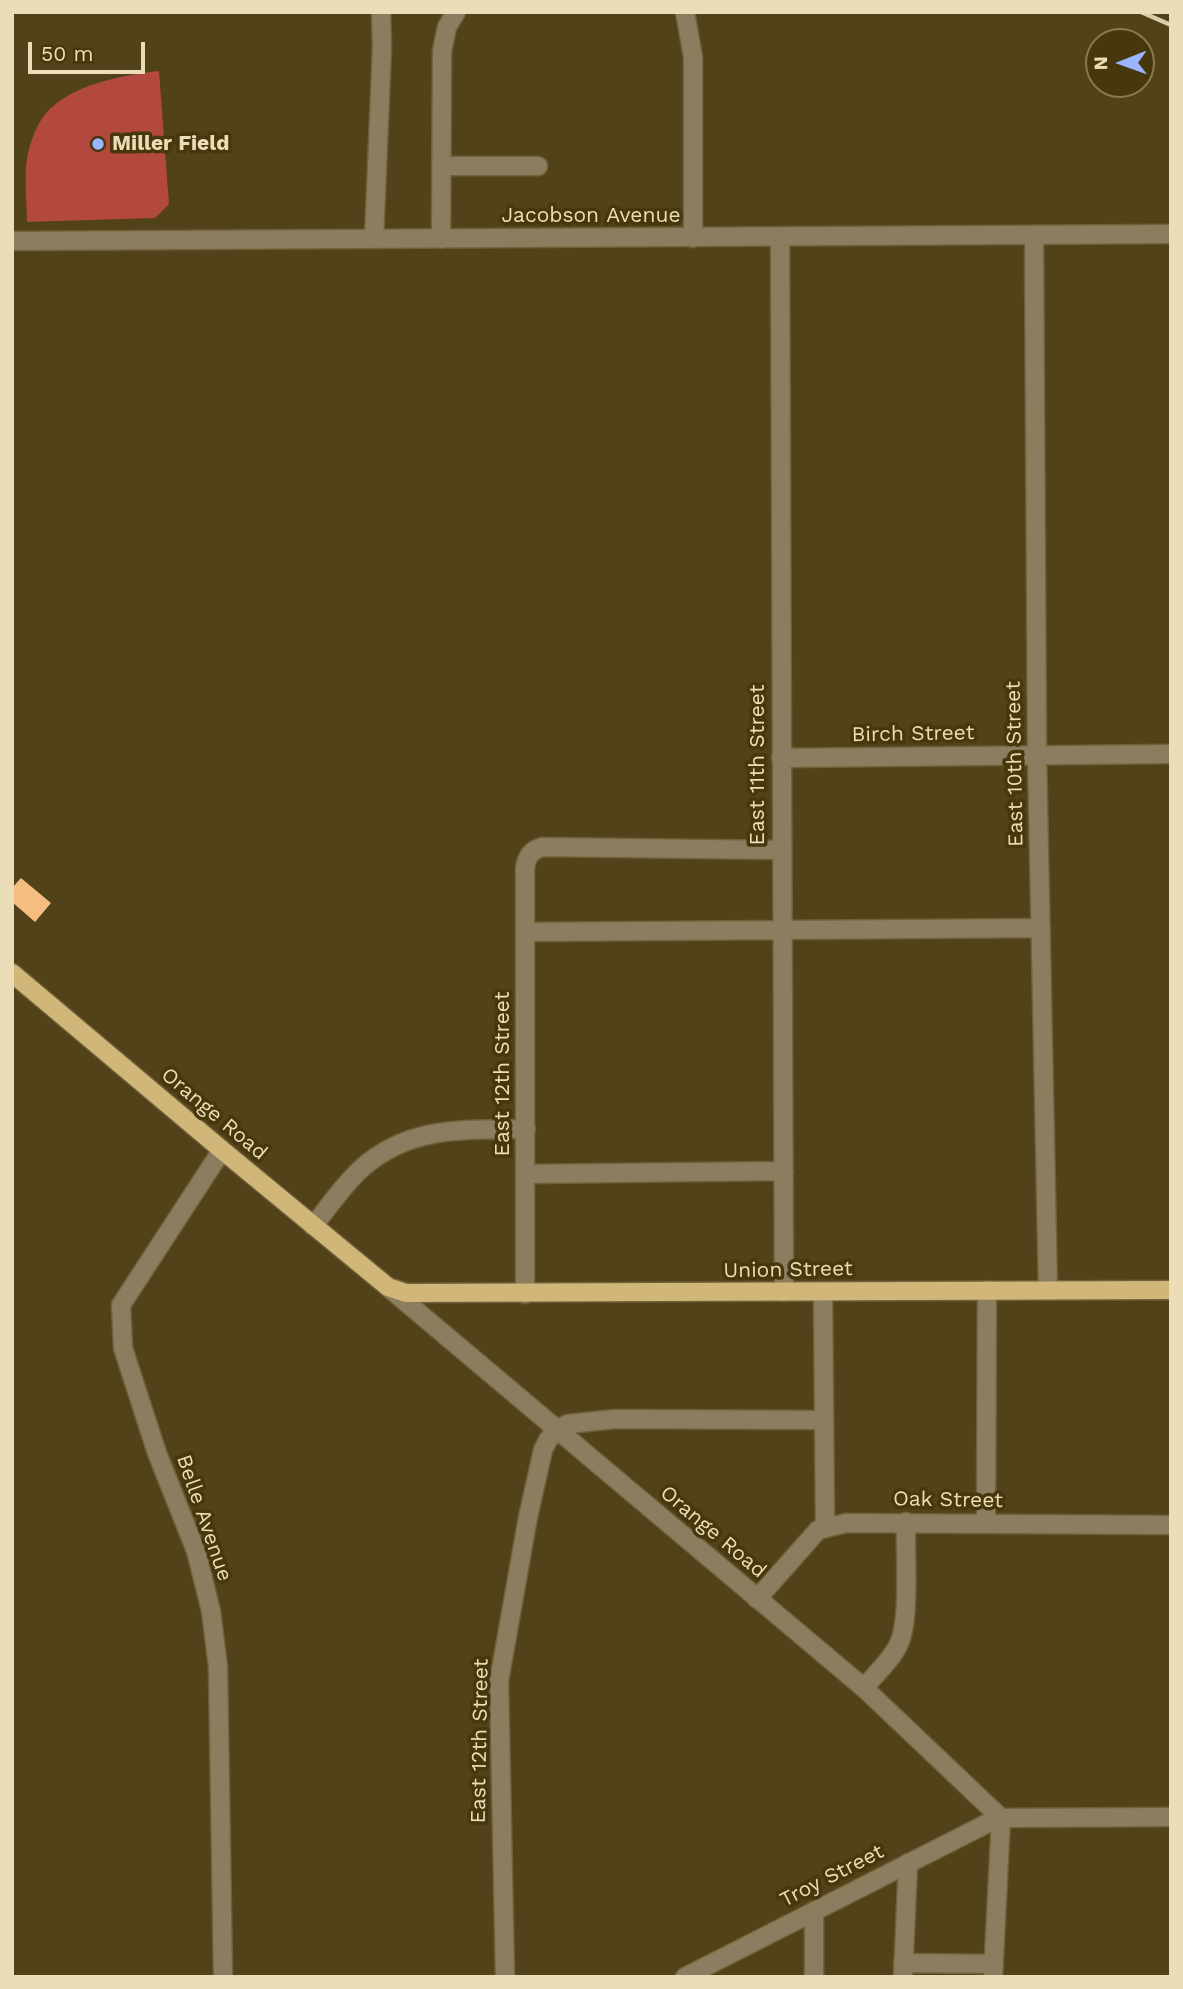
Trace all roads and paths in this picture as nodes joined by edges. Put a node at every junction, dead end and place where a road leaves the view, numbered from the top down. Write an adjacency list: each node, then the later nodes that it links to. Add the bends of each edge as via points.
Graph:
1 (381, 12): 10 (street)
2 (456, 12): 4 (street, via 442,51)
3 (685, 12): 9 (street, via 693,57)
4 (441, 166): 5 (street); 11 (street)
5 (538, 166)
6 (1171, 234): 7 (street, Jacobson Avenue)
7 (1034, 236): 8 (street, Jacobson Avenue); 14 (street, East 10th Street)
8 (780, 237): 9 (street, Jacobson Avenue); 15 (street, East 11th Street)
9 (694, 238): 11 (street, Jacobson Avenue)
10 (374, 239): 11 (street, Jacobson Avenue); 12 (street, Jacobson Avenue)
11 (441, 239)
12 (12, 241)
13 (1171, 754): 14 (street, Birch Street)
14 (1037, 755): 15 (street, Birch Street); 17 (street, East 10th Street)
15 (781, 758): 16 (street, East 11th Street)
16 (781, 850): 18 (street, East 11th Street); 19 (street, East 12th Street, via 535,849 525,868)
17 (1041, 928): 18 (street); 28 (street, East 10th Street)
18 (782, 931): 19 (street); 23 (street, East 11th Street)
19 (525, 932): 21 (street, East 12th Street)
20 (12, 973): 22 (main road, Orange Road)
21 (526, 1129): 24 (street, East 12th Street); 25 (street, via 433,1132 402,1142 362,1168)
22 (222, 1150): 25 (main road, Orange Road); 47 (street, Belle Avenue, via 121,1305 120,1324 123,1348 157,1453 196,1551 211,1611 218,1668)
23 (784, 1171): 24 (street); 30 (street, East 11th Street)
24 (526, 1174): 32 (street, East 12th Street)
25 (313, 1226): 26 (main road, Orange Road)
26 (397, 1290): 32 (main road, Union Street); 34 (street, Orange Road)
27 (988, 1290): 28 (main road, Union Street); 31 (main road, Union Street); 36 (street)
28 (1048, 1290): 29 (main road, Union Street)
29 (1171, 1290)
30 (784, 1292): 31 (main road, Union Street); 32 (main road, Union Street)
31 (823, 1292): 33 (street)
32 (525, 1294)
33 (824, 1420): 34 (street, via 615,1419 579,1422); 38 (street)
34 (556, 1430): 39 (street, Orange Road); 48 (street, East 12th Street, via 540,1463 499,1682)
35 (906, 1522): 36 (street, Oak Street); 38 (street, Oak Street, via 846,1522); 40 (street, via 901,1639)
36 (986, 1524): 37 (street, Oak Street)
37 (1171, 1525)
38 (825, 1527): 39 (street)
39 (757, 1599): 40 (street, Orange Road)
40 (863, 1688): 42 (street, Orange Road)
41 (1171, 1817): 42 (street)
42 (1001, 1818): 43 (street, Troy Street); 46 (street)
43 (908, 1863): 44 (street, Troy Street); 45 (street)
44 (814, 1911): 49 (street, Troy Street); 50 (street)
45 (903, 1970): 46 (street)
46 (994, 1970)
47 (223, 1977)
48 (505, 1977)
49 (685, 1977)
50 (814, 1977)

